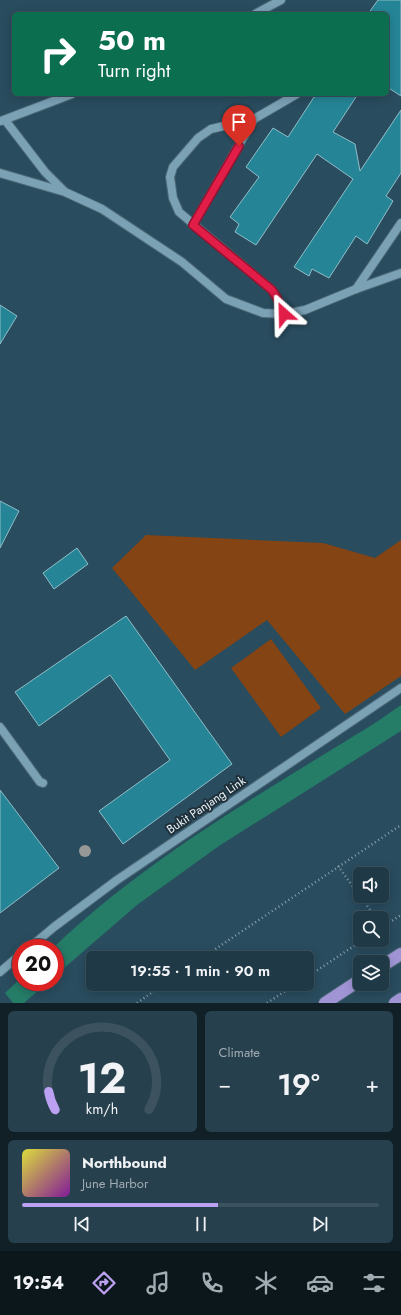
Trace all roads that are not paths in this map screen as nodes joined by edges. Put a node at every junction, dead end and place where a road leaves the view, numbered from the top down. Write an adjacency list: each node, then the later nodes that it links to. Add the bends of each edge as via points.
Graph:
1 (281, 0): 2 (lane)
2 (259, 12)
3 (67, 96): 6 (lane)
4 (294, 96): 5 (lane)
5 (254, 119): 10 (lane); 10 (lane, via 211,129 198,138 174,167 170,177 173,198 179,212)
6 (2, 121): 8 (lane)
7 (0, 173): 8 (lane)
8 (65, 192): 13 (lane, via 102,209 182,262 226,299 263,313)
9 (401, 223): 12 (lane)
10 (193, 225): 13 (lane, via 272,290)
11 (401, 273): 12 (lane)
12 (356, 289): 13 (lane, via 305,310)
13 (284, 314)
14 (401, 688): 17 (lane, Bukit Panjang Link, via 117,880)
15 (0, 726): 16 (lane)
16 (43, 783)
17 (40, 939)
18 (401, 954): 20 (highway)
19 (12, 962): 21 (lane)
20 (389, 962)
21 (0, 972)
22 (353, 985): 24 (highway)
23 (401, 999): 25 (highway)
24 (325, 1003)
25 (395, 1003)

